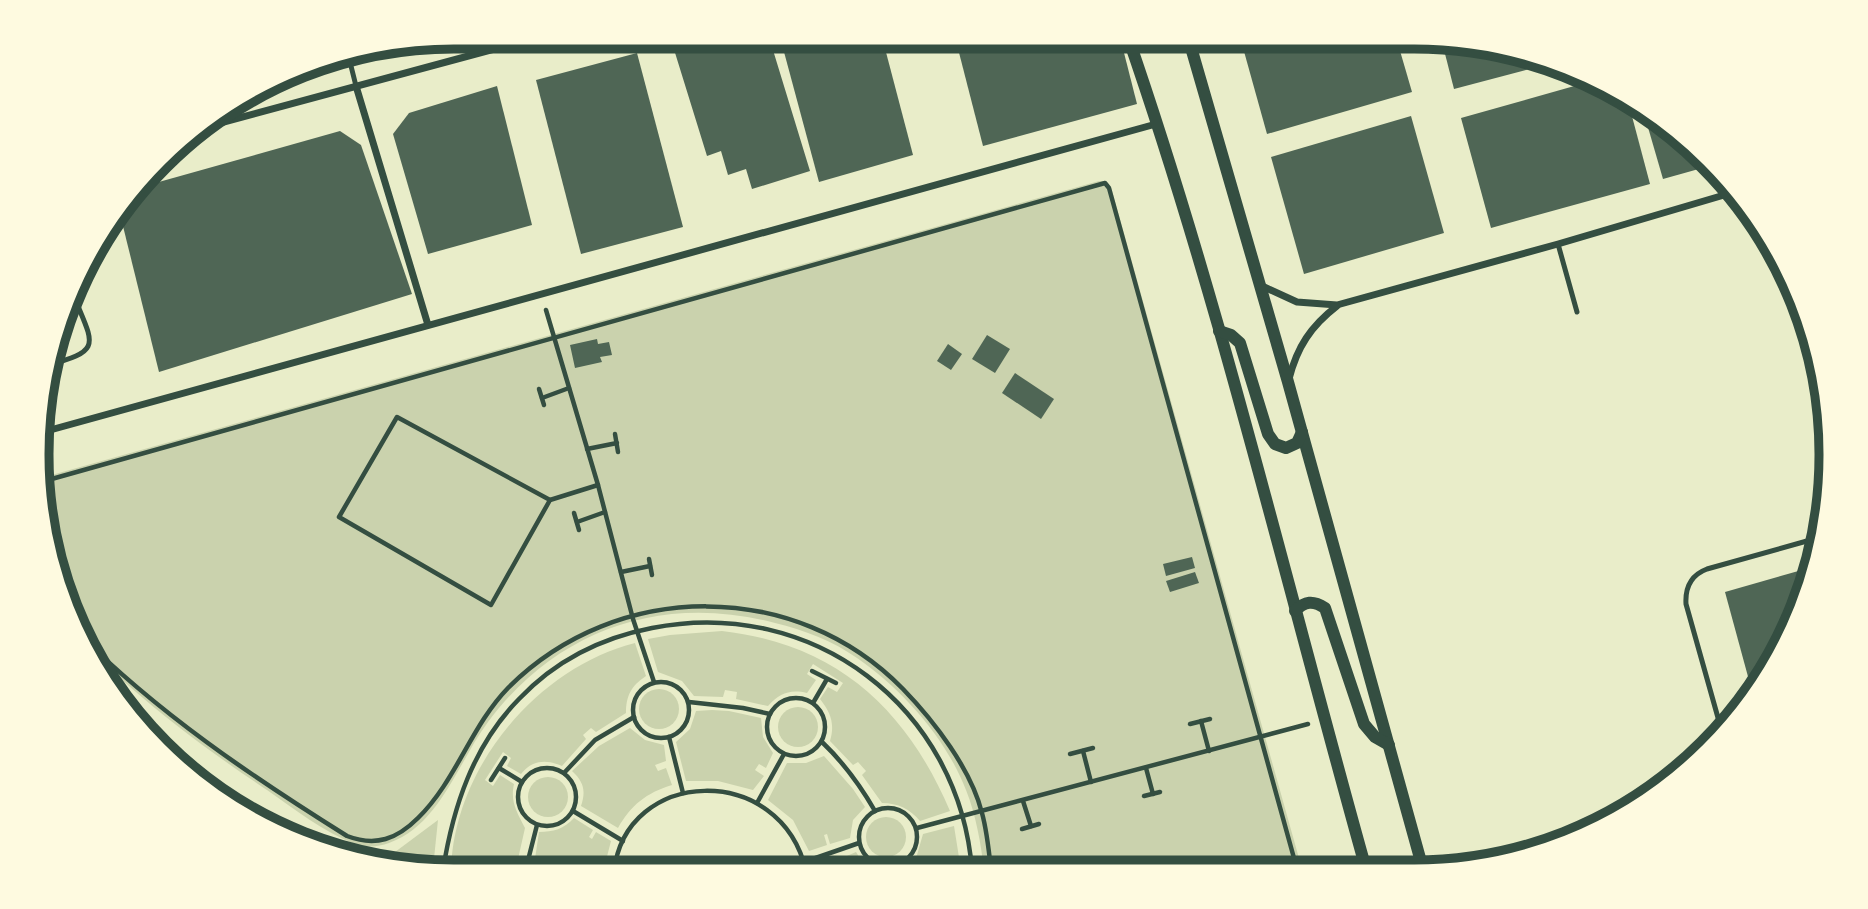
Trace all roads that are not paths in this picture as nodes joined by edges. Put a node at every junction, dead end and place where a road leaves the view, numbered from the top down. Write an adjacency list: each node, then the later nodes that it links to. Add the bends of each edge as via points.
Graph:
1 (494, 49): 5 (street)
2 (1132, 49): 7 (street)
3 (1191, 49): 10 (street)
4 (350, 63): 5 (lane)
5 (356, 86): 6 (street); 14 (street)
6 (222, 122)
7 (1156, 124): 14 (street); 15 (street)
8 (1724, 195): 9 (street)
9 (1558, 244): 12 (street); 13 (lane)
10 (1260, 285): 12 (street, via 1297,302); 17 (street)
11 (78, 305): 16 (lane, via 89,331 89,347 76,358)
12 (1337, 305): 17 (street, via 1304,338)
13 (1577, 312)
14 (428, 326): 18 (street)
15 (1219, 331): 19 (street, via 1240,343 1275,444 1286,448 1297,443); 21 (street)
16 (60, 362)
17 (1289, 382): 19 (street)
18 (50, 430)
19 (1302, 432): 23 (street)
20 (1809, 540): 22 (lane, via 1699,572 1688,586 1686,604)
21 (1295, 611): 23 (street, via 1309,601 1325,608 1364,723); 24 (street)
22 (1719, 721)
23 (1389, 746): 25 (street)
24 (1363, 860)
25 (1420, 860)

